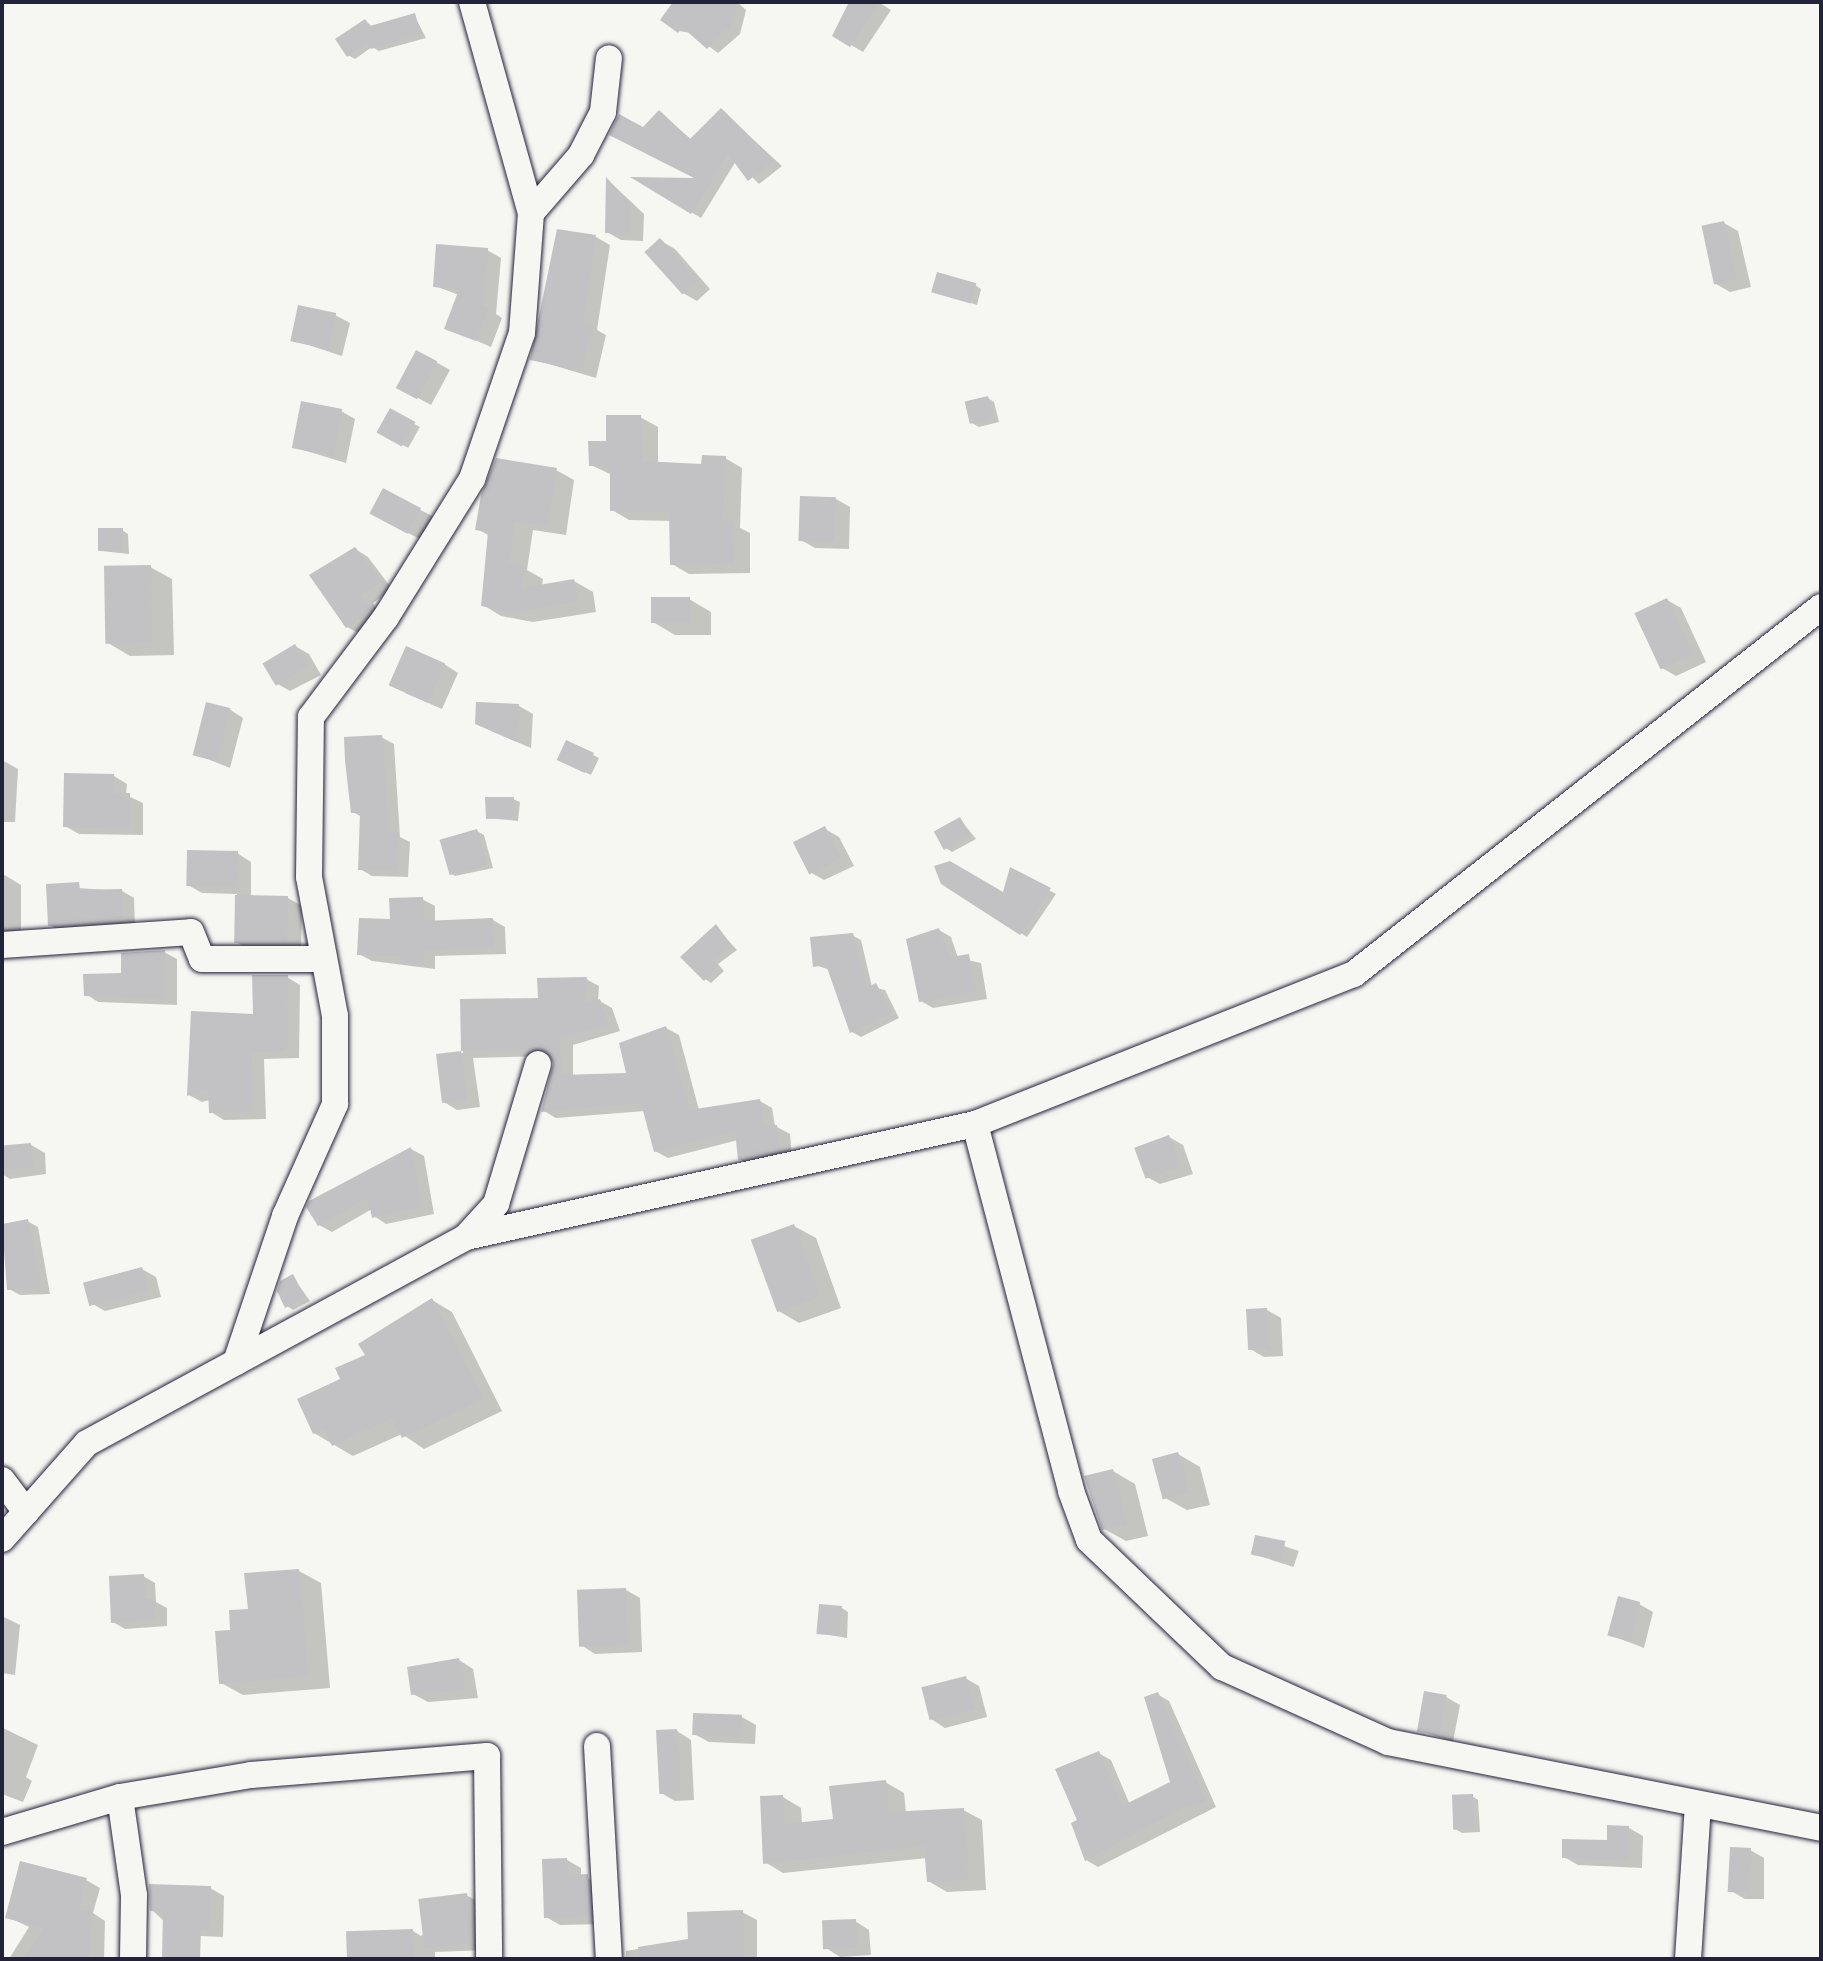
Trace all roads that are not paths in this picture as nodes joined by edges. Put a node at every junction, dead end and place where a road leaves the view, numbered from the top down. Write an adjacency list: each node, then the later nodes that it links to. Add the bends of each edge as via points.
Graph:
1 (472, 2): 3 (street)
2 (609, 58): 3 (street, via 603,112 581,155)
3 (531, 213): 6 (street, via 522,333 472,479 386,617 311,717 309,877)
4 (1821, 607): 8 (street, via 1354,974)
5 (2, 945): 6 (street, via 191,932 202,959)
6 (324, 959): 10 (street, via 335,1016 335,1104 285,1216)
7 (538, 1064): 9 (street, via 496,1204)
8 (975, 1124): 9 (street); 16 (street, via 1071,1491 1089,1540 1222,1667 1388,1742)
9 (466, 1237): 10 (street)
10 (236, 1362): 12 (street, via 87,1443)
11 (2, 1480): 12 (street)
12 (26, 1512): 13 (street)
13 (2, 1539)
14 (597, 1746): 21 (street)
15 (120, 1797): 18 (street); 19 (street, via 134,1895); 20 (street, via 251,1775 487,1756)
16 (1698, 1806): 17 (street); 22 (street)
17 (1821, 1828)
18 (2, 1832)
19 (133, 1959)
20 (489, 1959)
21 (609, 1959)
22 (1688, 1959)

